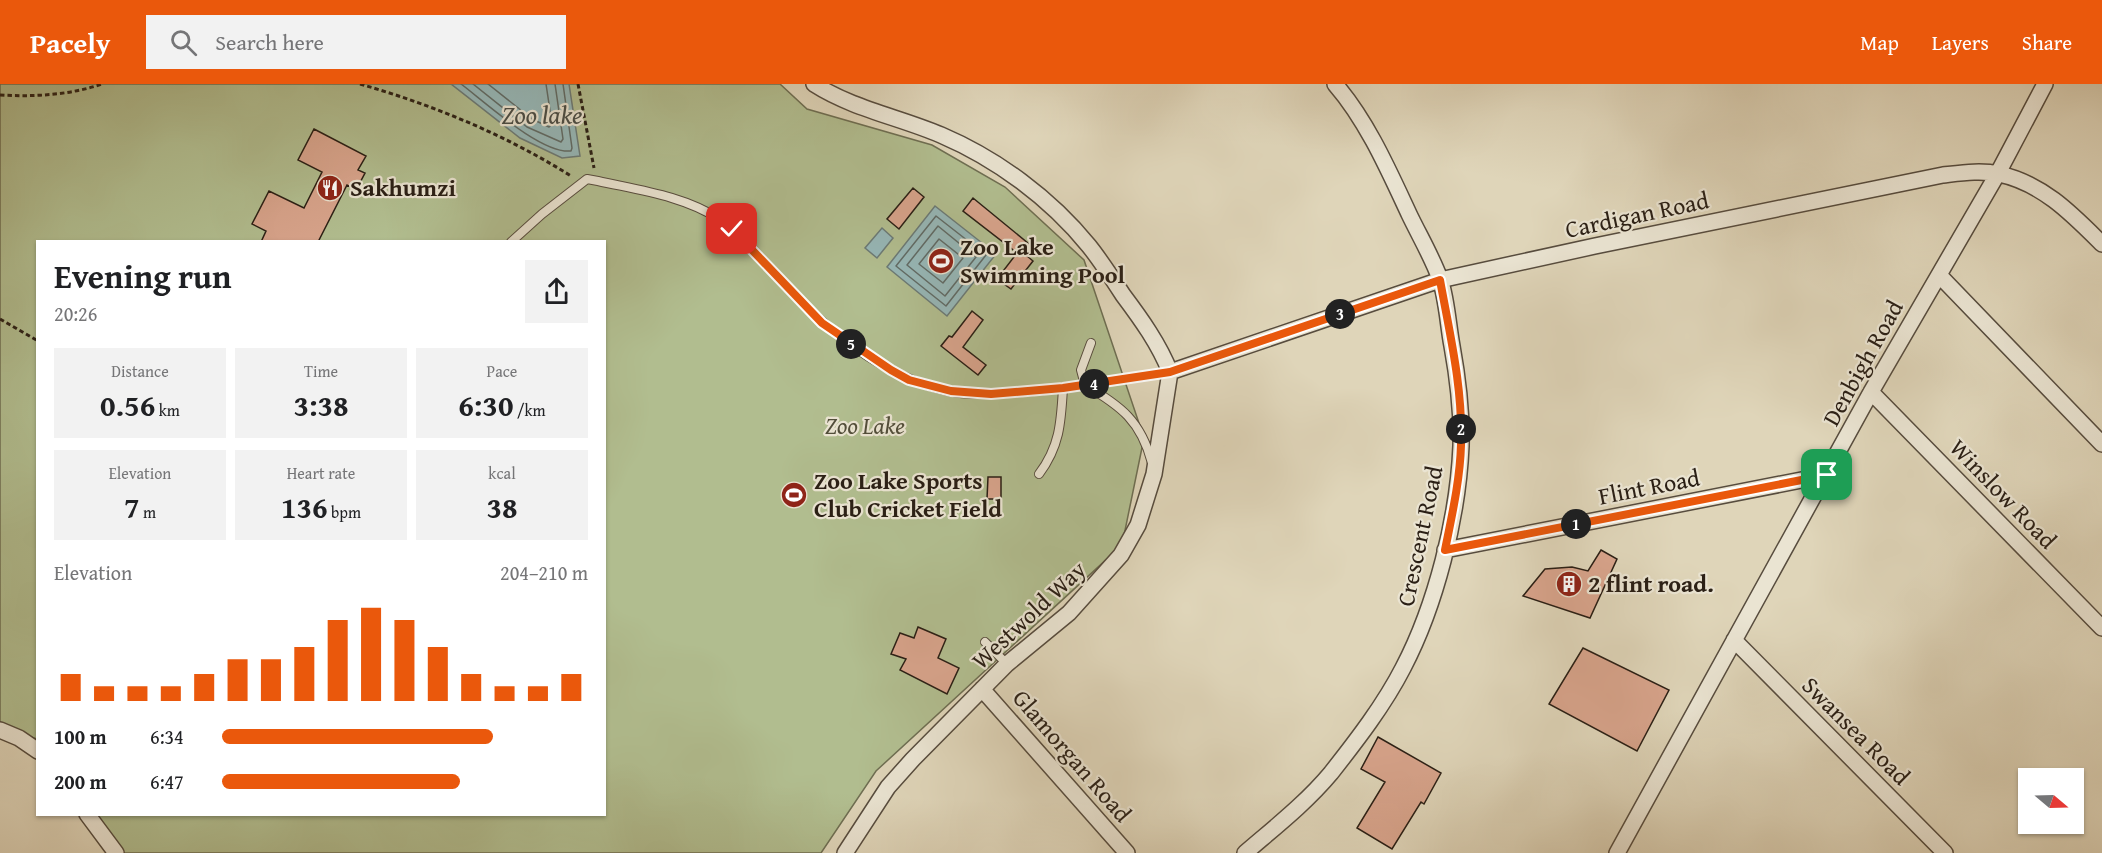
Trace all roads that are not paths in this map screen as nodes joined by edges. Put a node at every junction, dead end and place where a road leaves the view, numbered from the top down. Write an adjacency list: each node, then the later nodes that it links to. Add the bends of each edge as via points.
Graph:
1 (1335, 84): 8 (street, Crescent Road, via 1386,165)
2 (2045, 84): 4 (street, Denbigh Road)
3 (822, 86): 10 (street, via 869,110 957,143 1027,186 1089,246 1158,347)
4 (1998, 173): 6 (street, Cardigan Road, via 2040,189); 7 (street, Denbigh Road); 8 (street, Cardigan Road, via 1943,175)
5 (513, 240): 12 (lane, via 587,179 677,200 732,229 822,323 909,380 979,394)
6 (2102, 244)
7 (1939, 275): 13 (street, Denbigh Road); 14 (street)
8 (1440, 280): 10 (street, Cardigan Road); 18 (street, Crescent Road, via 1461,420 1458,480)
9 (1091, 343): 11 (lane, via 1081,370)
10 (1170, 372): 11 (lane); 16 (street, Westwold Way)
11 (1085, 385): 12 (lane); 16 (lane, via 1131,418 1147,445)
12 (1063, 388): 15 (lane, via 1060,430 1050,458)
13 (1872, 392): 17 (street, Denbigh Road); 19 (street, Winslow Road)
14 (2102, 444)
15 (1039, 474)
16 (1154, 474): 22 (street, Westwold Way, via 1138,525 1121,555 1069,613)
17 (1827, 475): 18 (street, Flint Road); 20 (street, Denbigh Road)
18 (1445, 550): 30 (street, Crescent Road, via 1428,614 1403,669 1368,724 1329,775)
19 (2102, 628)
20 (1734, 640): 31 (street, Denbigh Road); 32 (street, Swansea Road)
21 (985, 642): 22 (lane)
22 (1007, 664): 23 (street, Westwold Way)
23 (982, 688): 28 (street, Westwold Way, via 888,787); 29 (street, Glamorgan Road)
24 (0, 730): 25 (street)
25 (36, 750)
26 (88, 816): 27 (street)
27 (116, 853)
28 (845, 853)
29 (1127, 853)
30 (1245, 853)
31 (1617, 853)
32 (1945, 853)

